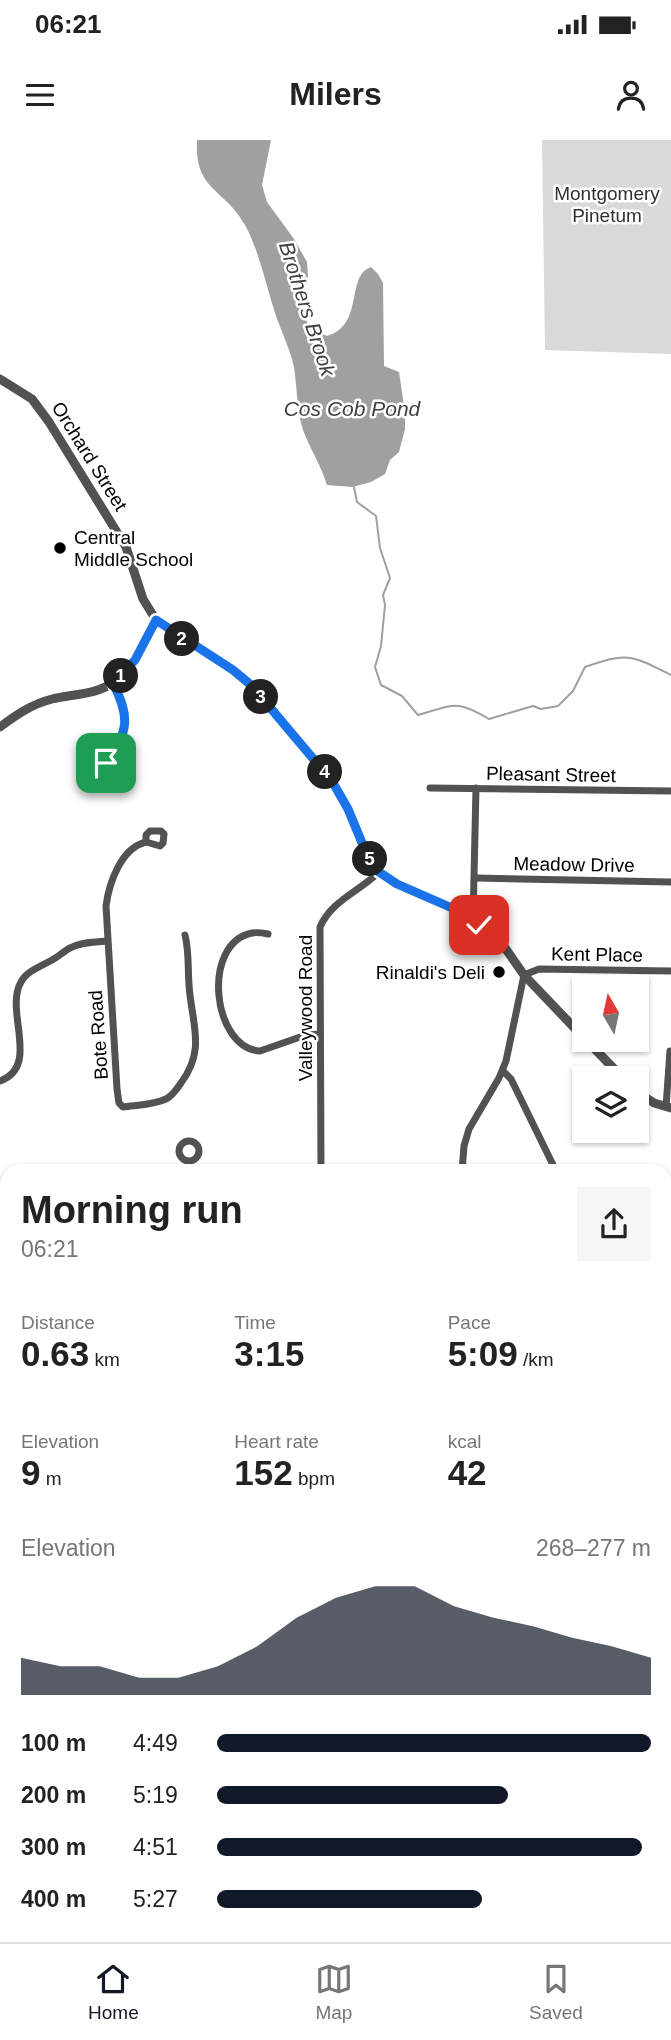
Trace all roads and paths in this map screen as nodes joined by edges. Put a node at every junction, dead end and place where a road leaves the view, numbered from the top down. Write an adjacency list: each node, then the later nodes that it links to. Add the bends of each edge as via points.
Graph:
1 (0, 379): 2 (street, Orchard Street, via 32,399 49,422 126,547 143,598)
2 (156, 620): 3 (street, via 135,660); 10 (street, Orchard Street, via 251,685 332,781)
3 (113, 683): 4 (street, via 34,705); 5 (street, via 125,713 124,733 106,763)
4 (0, 727)
5 (91, 763)
6 (430, 788): 7 (street, Pleasant Street)
7 (477, 788): 8 (street, Pleasant Street); 11 (street)
8 (671, 791)
9 (146, 842): 16 (street, Bote Road, via 130,848 110,885)
10 (379, 872): 13 (street); 20 (street, Valleywood Road, via 335,906 320,927)
11 (476, 878): 12 (street, Meadow Drive); 13 (street)
12 (671, 882)
13 (473, 921): 18 (street, via 499,940)
14 (268, 934): 20 (street, via 240,938 221,963 218,989 227,1024 241,1044 260,1051)
15 (185, 935): 16 (street, Bote Road, via 195,1057 169,1097 123,1107 118,1096)
16 (107, 941): 25 (street, via 72,946 21,981 18,1065)
17 (671, 971): 18 (street, Kent Place, via 539,969)
18 (524, 975): 19 (street); 24 (street)
19 (572, 1025)
20 (320, 1034): 30 (street, Valleywood Road)
21 (670, 1051): 27 (street)
22 (597, 1052): 23 (street)
23 (611, 1066)
24 (503, 1070): 31 (street, via 468,1129); 32 (street)
25 (0, 1081)
26 (649, 1100): 27 (street)
27 (668, 1108)
28 (195, 1159): 29 (street)
29 (196, 1164)
30 (321, 1164)
31 (463, 1164)
32 (553, 1164)

